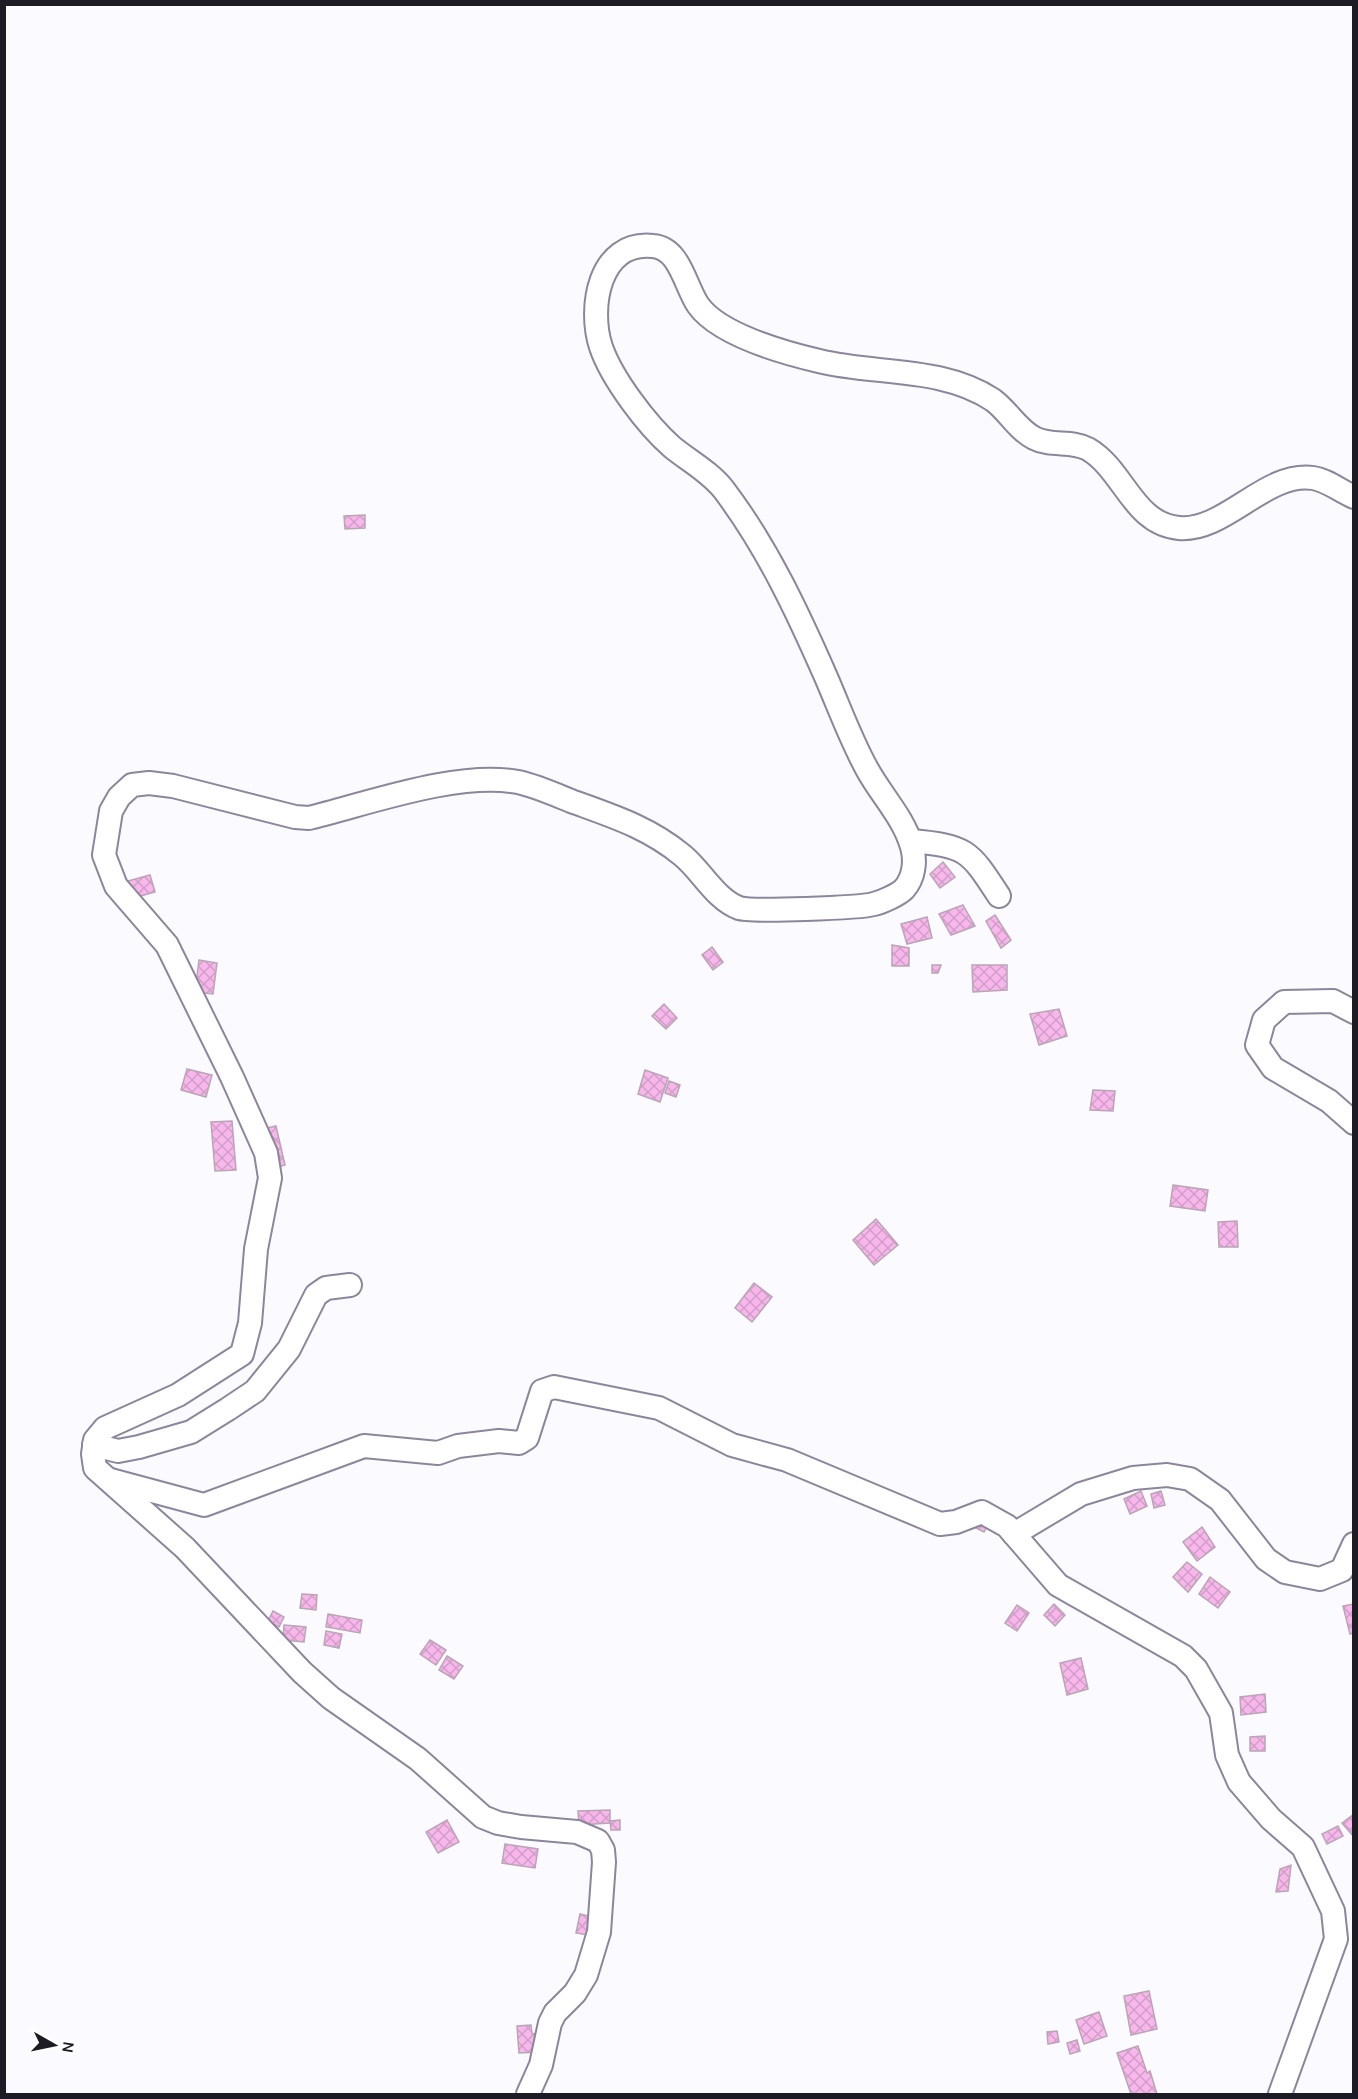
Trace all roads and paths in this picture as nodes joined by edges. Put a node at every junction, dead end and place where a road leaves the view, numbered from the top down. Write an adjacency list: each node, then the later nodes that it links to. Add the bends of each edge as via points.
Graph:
1 (1353, 497): 2 (street, via 1324,481 1297,478 1251,496 1201,526 1183,529 1162,525 1149,518 1101,460 1084,447 1036,440 993,401 964,387 927,375 848,368 764,345 711,319 697,304 674,256 659,246 629,250 610,263 599,283 596,307 600,345 620,384 667,443 719,484 769,557 868,770)
2 (911, 841): 3 (street, via 957,848 972,856); 7 (street, via 913,874 902,891 875,904 755,909 738,907 723,897 682,855 628,820 520,783 455,782 309,818 173,786 132,785 111,811 104,855 116,886 167,945 261,1138 270,1178 256,1249 250,1323 242,1354 178,1395 105,1428)
3 (999, 896)
4 (1353, 1012): 5 (street, via 1333,1000 1284,1002 1264,1020 1257,1045 1273,1068 1329,1101)
5 (1353, 1123)
6 (350, 1285): 7 (street, via 326,1288 316,1294 289,1349 255,1390 228,1409 191,1432 139,1447 118,1451)
7 (94, 1445): 8 (street, via 95,1468)
8 (104, 1478): 9 (street, via 204,1505 364,1446 438,1453 458,1446 519,1443 527,1438 542,1391 554,1387 659,1408 732,1445 787,1460 940,1524 982,1512); 11 (street, via 185,1548 331,1698 418,1759 483,1817 521,1827 577,1832 598,1841 604,1862 599,1932 586,1975 550,2023 541,2066)
9 (1014, 1534): 10 (street, via 1081,1494 1133,1478 1167,1475 1190,1479 1220,1500 1266,1559 1285,1572 1320,1579 1342,1570); 12 (street, via 1058,1585 1183,1656 1196,1669 1221,1713 1227,1755 1239,1782 1271,1819 1303,1847 1325,1891 1333,1911 1336,1939)
10 (1353, 1544)
11 (528, 2094)
12 (1280, 2094)

